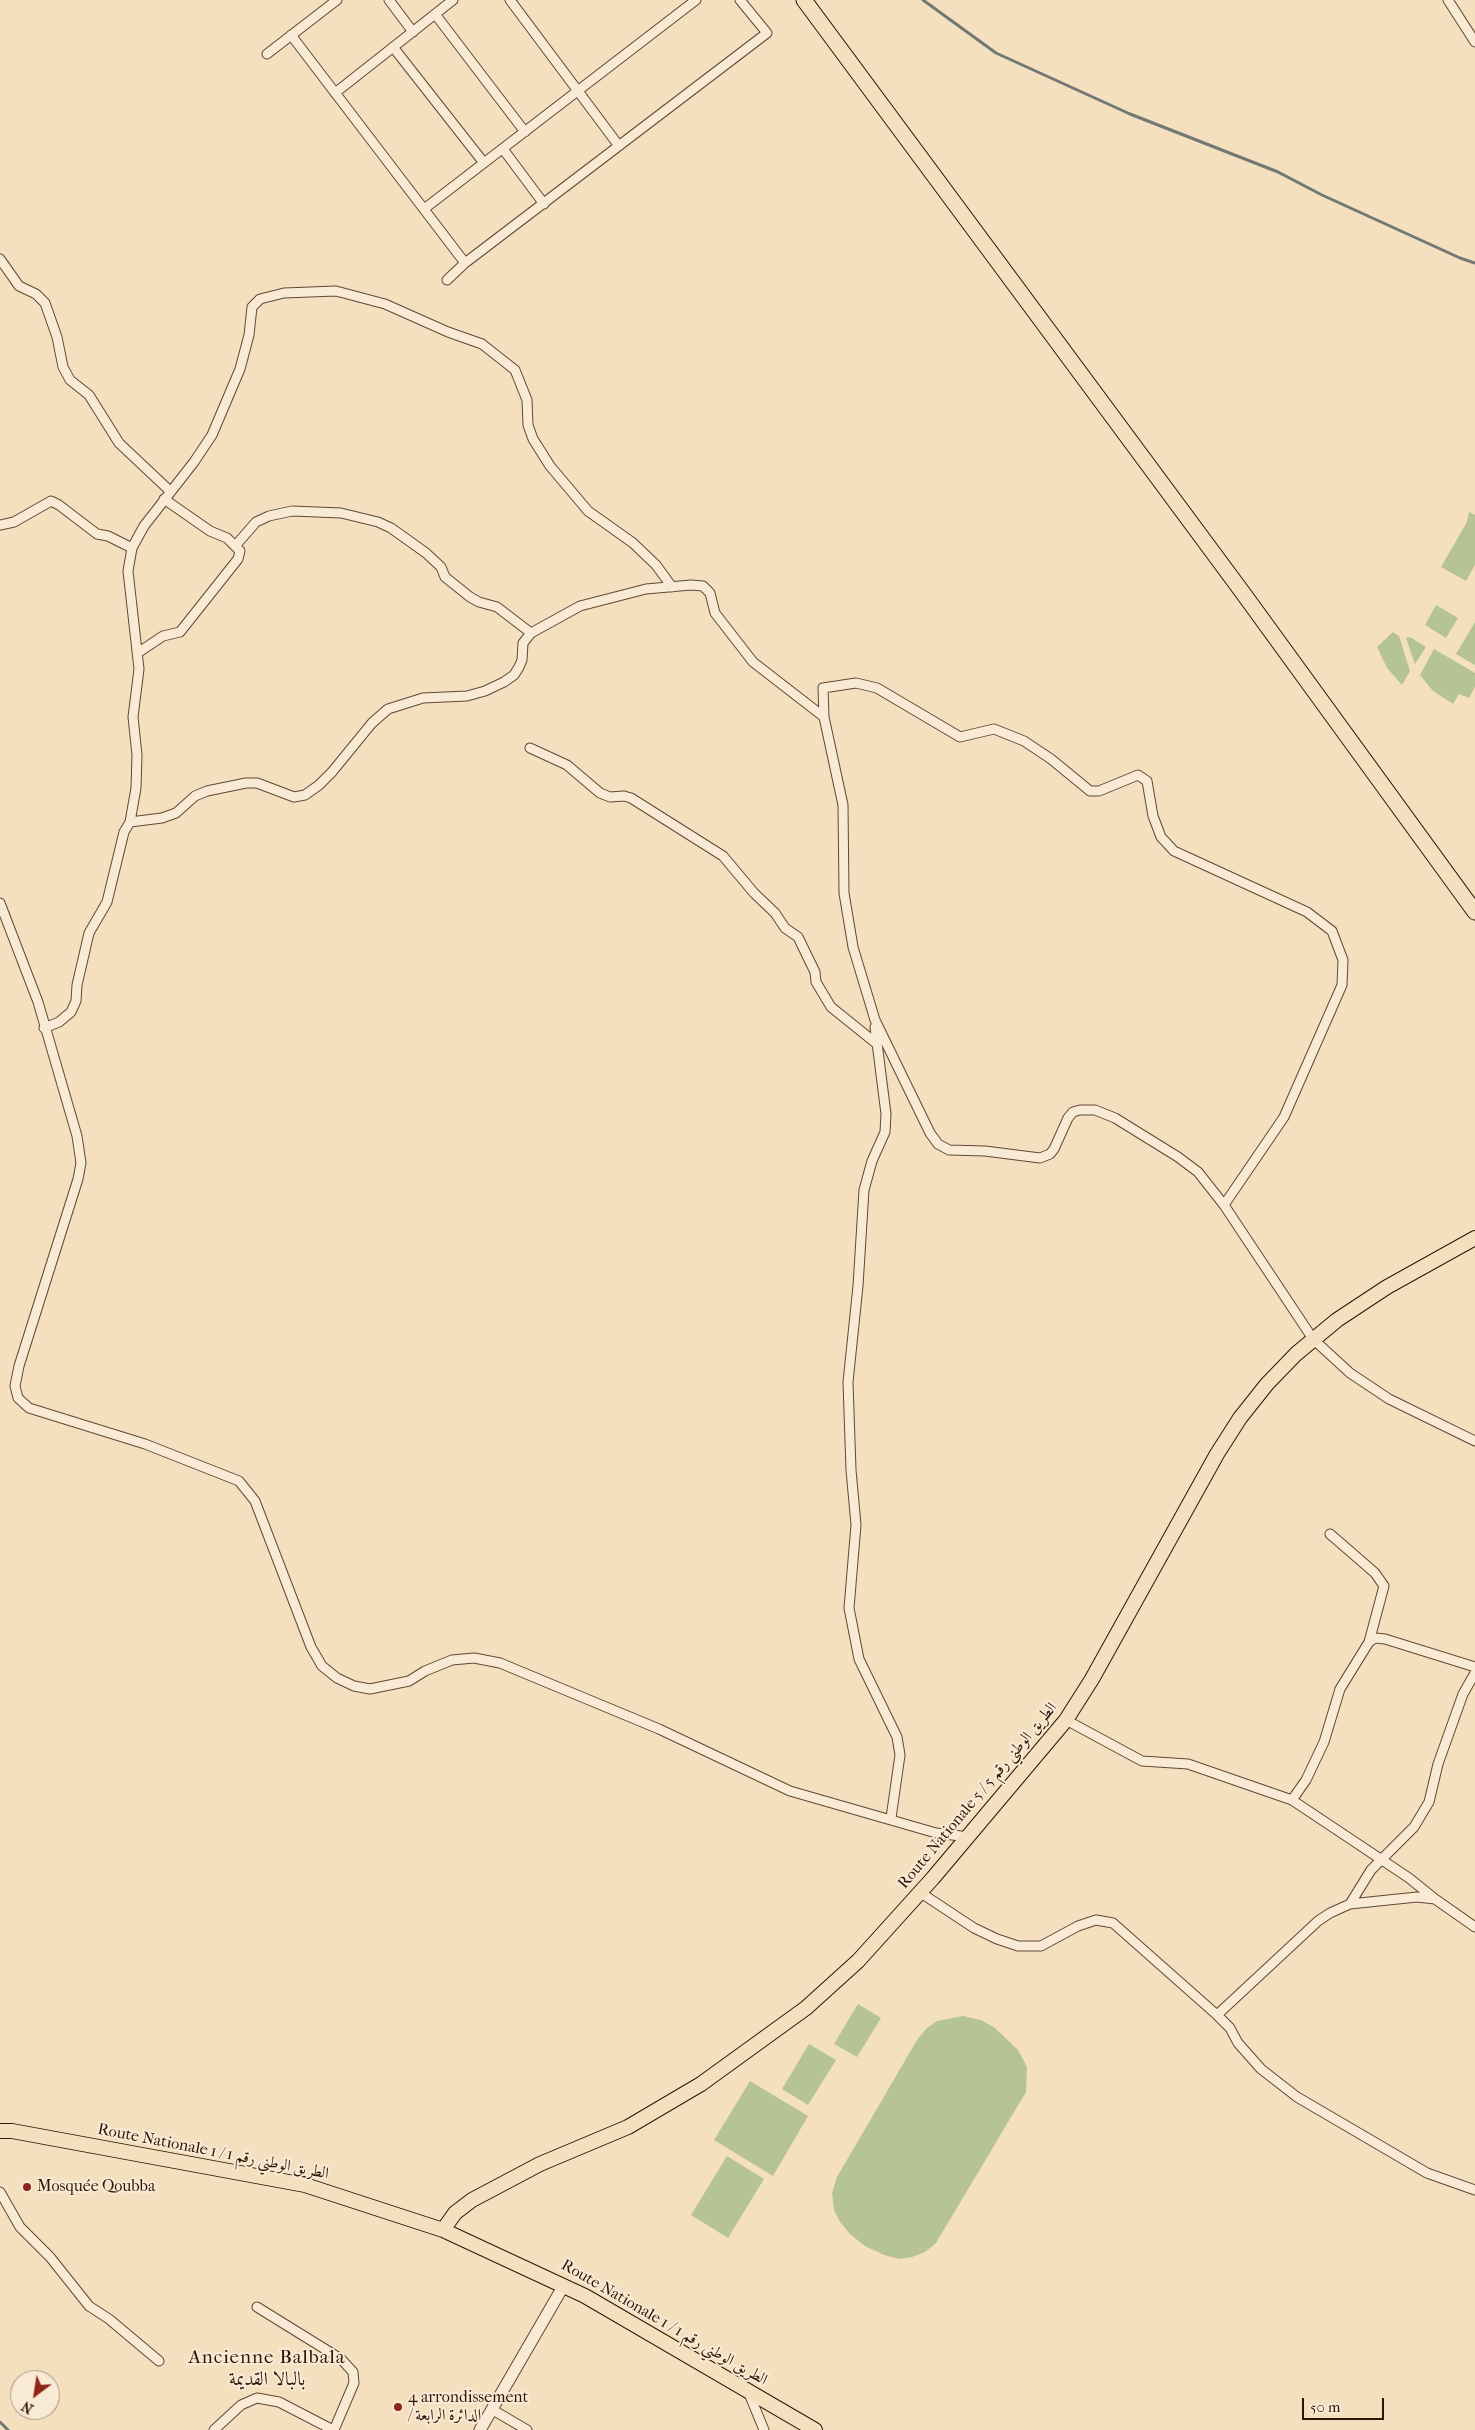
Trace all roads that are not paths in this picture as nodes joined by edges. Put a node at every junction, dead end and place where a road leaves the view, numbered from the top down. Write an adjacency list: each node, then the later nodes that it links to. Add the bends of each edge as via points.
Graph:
1 (337, 0): 11 (street)
2 (389, 0): 10 (street)
3 (453, 0): 9 (street)
4 (510, 0): 15 (street)
5 (696, 0): 15 (street)
6 (740, 0): 18 (street, via 767,33)
7 (804, 0): 38 (highway)
8 (1448, 0): 12 (street)
9 (435, 14): 10 (street); 17 (street)
10 (412, 32): 13 (street)
11 (291, 35): 14 (street); 16 (street)
12 (1475, 42)
13 (393, 47): 16 (street); 20 (street)
14 (267, 54)
15 (578, 91): 17 (street); 18 (street)
16 (335, 93): 22 (street)
17 (525, 132): 19 (street)
18 (619, 146): 21 (street)
19 (503, 149): 20 (street); 21 (street)
20 (484, 163): 22 (street)
21 (544, 204): 24 (street)
22 (424, 209): 24 (street)
23 (0, 259): 26 (street, via 20,286 45,303 63,367 70,380 89,395 119,443)
24 (466, 263): 25 (street)
25 (447, 280)
26 (170, 491): 27 (street); 31 (street, via 212,435 240,369 252,307 271,294 336,291 385,304 482,344 515,370 527,400 528,425 540,454 588,512 633,543 656,565)
27 (164, 499): 29 (street); 30 (street)
28 (0, 525): 30 (street, via 14,522 51,501 97,534)
29 (236, 546): 32 (street, via 256,522 292,511 341,513 378,522 392,528 426,553 441,567 445,576 470,597 497,607); 33 (street, via 240,551 238,559 180,632 163,636)
30 (132, 548): 33 (street, via 128,571)
31 (672, 587): 32 (street, via 616,595 580,606); 34 (street, via 703,586 710,593 715,613 753,662)
32 (531, 633): 36 (street, via 523,643 519,667 509,678 467,696 423,698 388,709 372,723 332,772 305,795 294,797 257,783 246,783 207,791 195,796 176,813 162,818)
33 (138, 652): 36 (street, via 134,717 136,788)
34 (824, 717): 39 (street, via 843,805 844,893 853,947); 42 (street, via 823,688 856,683 877,688 960,737 994,729 1024,741 1090,791 1098,791 1138,774 1148,781 1153,816 1161,837 1174,851 1307,912 1332,931 1343,960 1342,985 1284,1117)
35 (530, 748): 41 (street, via 567,765 600,793 631,798 723,856 775,912 785,928 798,937 815,972 816,982 831,1007)
36 (130, 822): 40 (street, via 124,832 107,902 89,933 76,1001 71,1012)
37 (0, 903): 40 (street, via 38,1002)
38 (1475, 912)
39 (875, 1020): 41 (street); 42 (street, via 930,1133 938,1144 949,1150 1040,1158 1054,1149 1073,1112 1096,1110 1115,1118 1178,1157 1198,1172)
40 (44, 1028): 52 (street, via 77,1136 81,1163 19,1366 15,1386 18,1398 29,1408 145,1444 238,1481 255,1501 311,1647 322,1666 336,1678 370,1689 409,1681 452,1660 474,1658 500,1663 659,1729 790,1791)
41 (878, 1044): 52 (street, via 885,1132 864,1190 848,1382 856,1525 849,1608 859,1659 897,1737 900,1755)
42 (1224, 1205): 44 (street)
43 (1475, 1238): 44 (main road, Route Nationale 5 / الطريق الوطني رقم 5, via 1361,1303)
44 (1313, 1339): 45 (street, via 1350,1373 1389,1399); 50 (main road, Route Nationale 5 / الطريق الوطني رقم 5, via 1267,1384 1228,1436)
45 (1475, 1442)
46 (1330, 1534): 47 (street, via 1375,1573 1384,1586)
47 (1369, 1642): 48 (street, via 1375,1638 1385,1639); 51 (street, via 1340,1690 1324,1742 1306,1780)
48 (1475, 1668)
49 (1475, 1673): 54 (street, via 1463,1694 1438,1764 1429,1802 1414,1826)
50 (1066, 1720): 51 (street, via 1142,1761 1188,1764); 53 (main road, Route Nationale 5 / الطريق الوطني رقم 5)
51 (1292, 1800): 54 (street)
52 (891, 1818): 53 (street, via 936,1833)
53 (969, 1837): 55 (main road, Route Nationale 5 / الطريق الوطني رقم 5)
54 (1380, 1860): 56 (street); 57 (street)
55 (921, 1893): 59 (street, via 974,1928 1018,1946 1041,1946 1096,1920 1113,1923); 63 (main road, Route Nationale 5 / الطريق الوطني رقم 5, via 833,1985 724,2068 628,2127 540,2164 472,2200 455,2212)
56 (1435, 1899): 57 (street, via 1417,1896); 58 (street)
57 (1350, 1904): 59 (street, via 1318,1922)
58 (1475, 1927)
59 (1218, 2015): 61 (street, via 1261,2069 1298,2098 1427,2173)
60 (0, 2131): 63 (main road, Route Nationale 1 / الطريق الوطني رقم 1, via 305,2185)
61 (1475, 2190)
62 (0, 2192): 66 (street, via 20,2227 50,2256 89,2306)
63 (444, 2230): 64 (main road, Route Nationale 1 / الطريق الوطني رقم 1)
64 (564, 2285): 67 (main road, Route Nationale 1 / الطريق الوطني رقم 1); 68 (street)
65 (257, 2307): 70 (street, via 341,2359 353,2372 354,2383)
66 (159, 2361)
67 (748, 2391): 73 (street); 74 (main road, Route Nationale 1 / الطريق الوطني رقم 1)
68 (493, 2410): 71 (street); 72 (street)
69 (214, 2430): 70 (street, via 241,2405 257,2398 280,2402)
70 (333, 2430)
71 (480, 2430)
72 (527, 2430)
73 (764, 2430)
74 (814, 2430)

